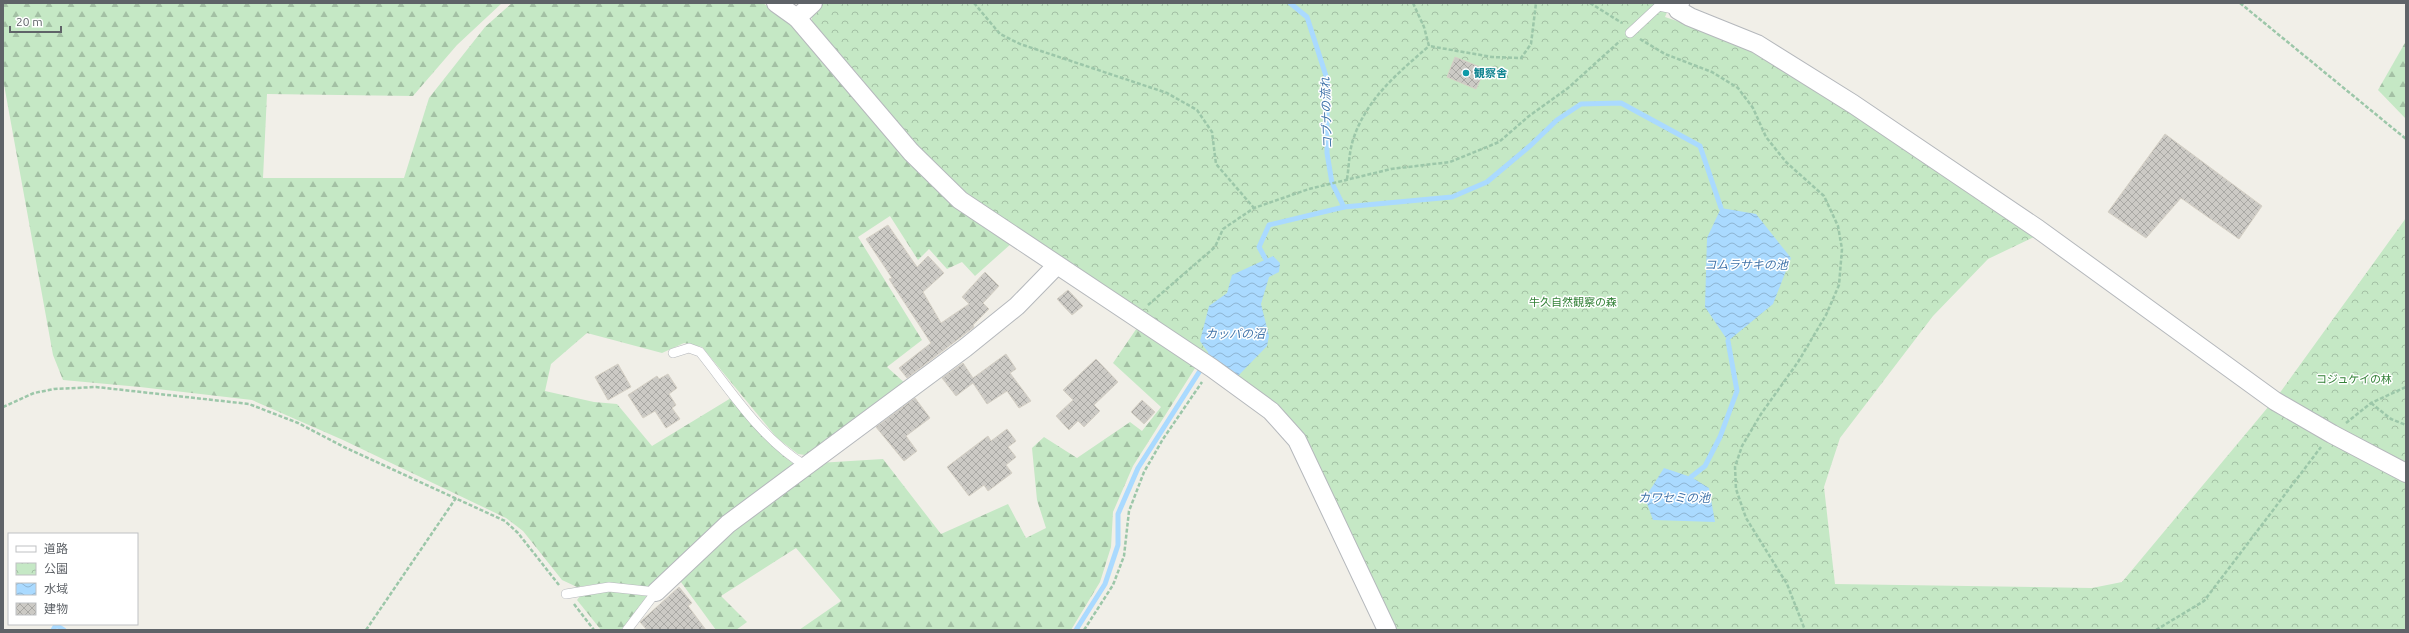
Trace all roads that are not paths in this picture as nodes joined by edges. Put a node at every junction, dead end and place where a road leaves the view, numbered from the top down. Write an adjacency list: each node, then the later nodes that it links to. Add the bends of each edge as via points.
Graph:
1 (776, 3): 4 (street)
2 (813, 3): 4 (street)
3 (1679, 7): 5 (lane, via 1659,6); 9 (street, via 1690,17 1757,44 1853,104 2038,229 2275,401)
4 (797, 18): 6 (street, via 911,152 960,200)
5 (1630, 33)
6 (1056, 266): 8 (street, via 1017,306 965,348); 13 (street, via 1212,368 1270,411 1297,440)
7 (673, 353): 8 (lane, via 689,348 700,352 747,413 788,455)
8 (806, 466): 10 (street, via 728,524)
9 (2406, 473)
10 (656, 592): 11 (lane, via 609,587); 12 (lane)
11 (566, 594)
12 (627, 630)
13 (1387, 630)

